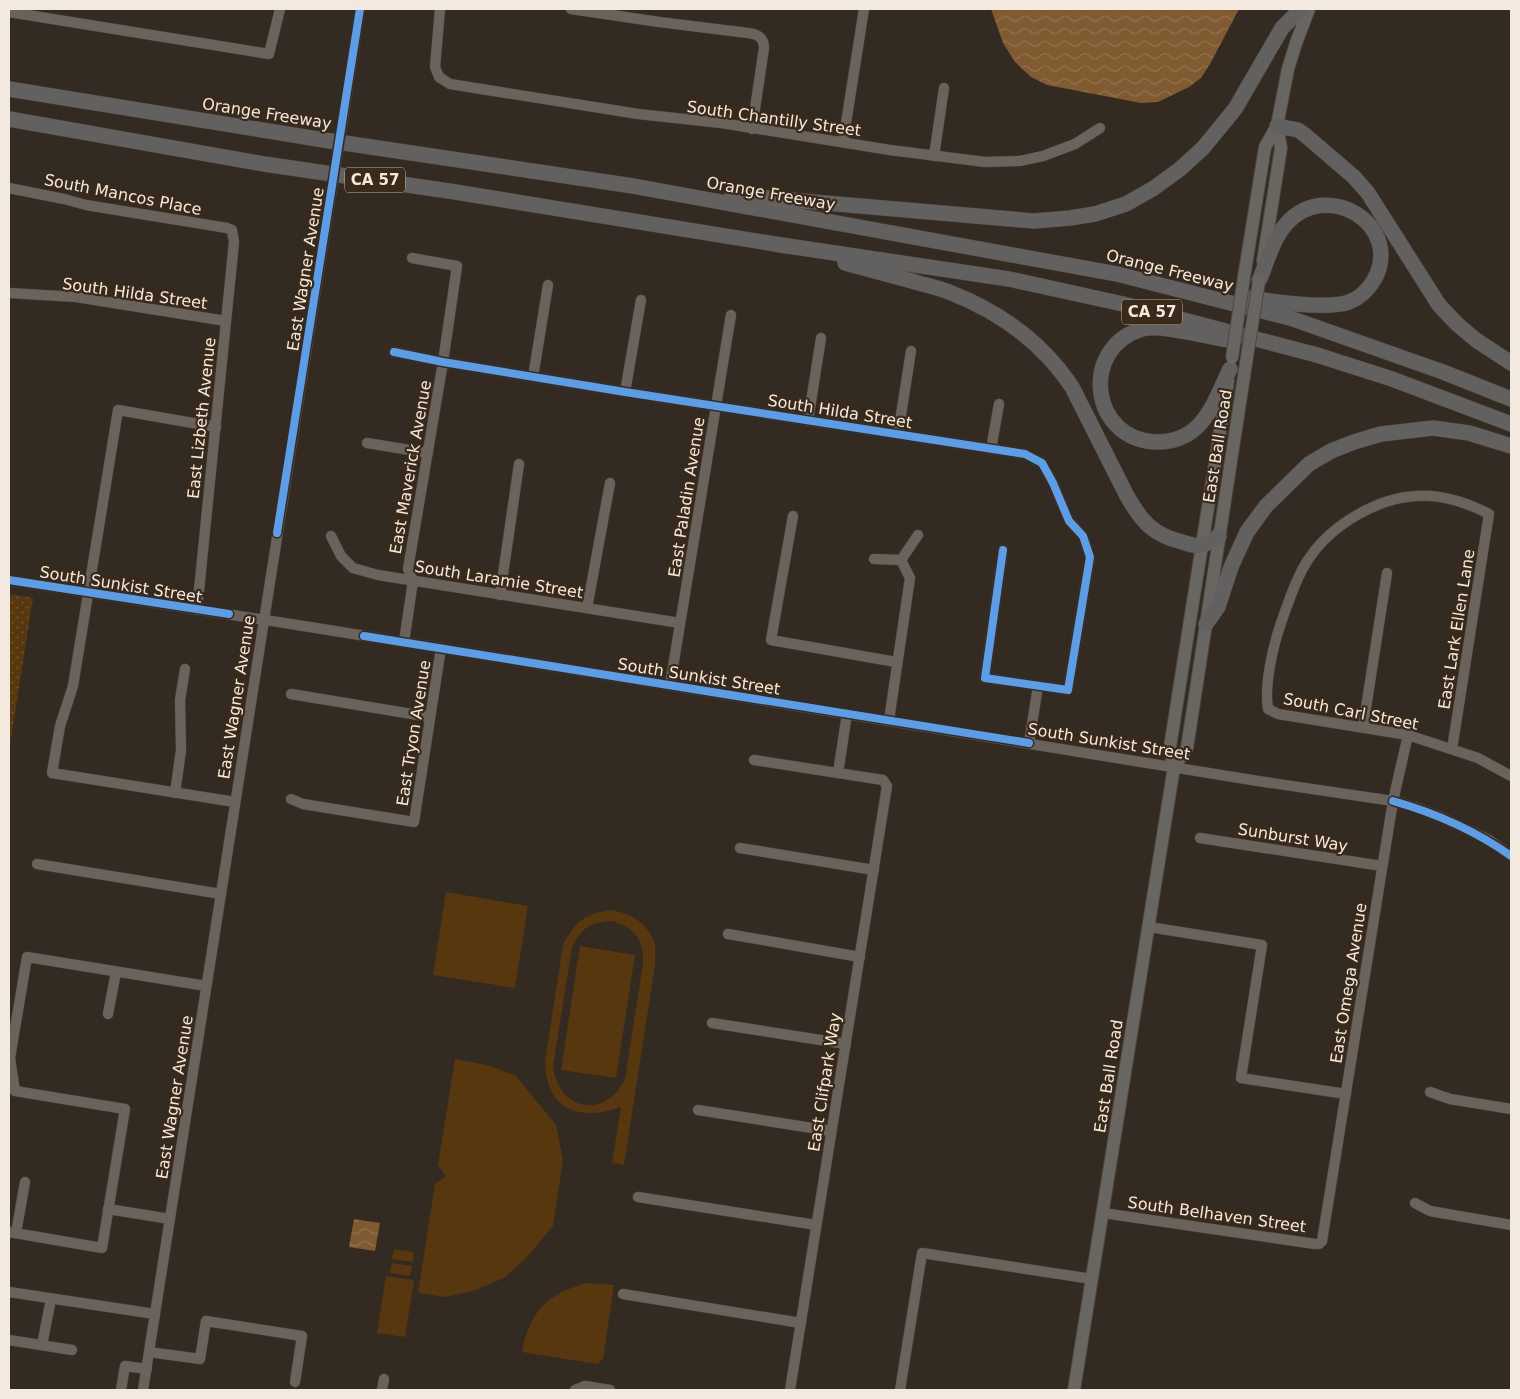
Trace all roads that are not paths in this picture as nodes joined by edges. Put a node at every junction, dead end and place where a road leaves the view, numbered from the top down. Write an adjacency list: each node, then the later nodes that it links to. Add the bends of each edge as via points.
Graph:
1 (280, 9): 7 (street, via 269,54)
2 (360, 9): 68 (street, East Wagner Avenue, bridge)
3 (440, 9): 15 (street, South Chantilly Street, via 435,64 438,77 450,84)
4 (571, 9): 9 (street)
5 (1301, 9): 18 (highway, via 1282,28 1235,108 1203,148 1154,188 1126,204 1095,214 1034,221)
6 (1309, 9): 13 (main road, East Ball Road, via 1288,68)
7 (9, 12)
8 (864, 12): 16 (street)
9 (627, 13): 15 (street, via 753,34 762,39 764,48)
10 (944, 88): 17 (street)
11 (9, 89): 18 (highway, Orange Freeway / CA 57)
12 (9, 119): 21 (highway, CA 57, via 264,164 459,192)
13 (1276, 126): 24 (main road, East Ball Road, via 1281,148); 35 (main road, East Ball Road, bridge, via 1265,147); 36 (highway, via 1298,130 1354,177 1368,193 1439,305 1476,340)
14 (1100, 128): 17 (street, South Chantilly Street, via 1064,149 1020,161 985,162)
15 (752, 129): 16 (street, South Chantilly Street)
16 (843, 142): 17 (street, South Chantilly Street)
17 (934, 156)
18 (633, 186): 23 (highway, Orange Freeway / CA 57)
19 (9, 188): 20 (street, South Mancos Place)
20 (232, 230): 29 (street, East Lizbeth Avenue, via 234,242)
21 (781, 245): 33 (highway, CA 57, via 1009,279 1123,304); 57 (highway, via 947,291 1016,328 1036,344 1072,387 1127,496 1142,518 1167,538)
22 (412, 258): 34 (street, East Maverick Avenue, via 457,266)
23 (1117, 274): 24 (highway, via 1270,301 1342,304 1358,297 1376,277 1380,259 1377,239 1367,221 1345,207 1330,204 1312,207 1295,215 1281,230); 39 (highway, Orange Freeway / CA 57, via 1290,318)
24 (1259, 281): 56 (main road, East Ball Road, bridge)
25 (548, 285): 37 (street)
26 (9, 293): 29 (street, South Hilda Street, via 76,297)
27 (641, 300): 38 (street)
28 (731, 315): 41 (street, East Paladin Avenue)
29 (226, 321): 44 (street, East Lizbeth Avenue)
30 (821, 338): 42 (street)
31 (911, 351): 45 (street)
32 (394, 352): 34 (street, South Hilda Street)
33 (1317, 355): 35 (highway, via 1159,328 1143,329 1111,351 1101,374 1100,396 1111,420 1127,435 1150,441 1178,439 1199,425); 43 (highway, CA 57, via 1392,379)
34 (443, 362): 37 (street, South Hilda Street); 49 (street, East Maverick Avenue)
35 (1231, 364): 57 (main road, East Ball Road)
36 (1511, 364)
37 (533, 377): 38 (street, South Hilda Street)
38 (625, 392): 41 (street, South Hilda Street)
39 (1511, 399)
40 (999, 404): 48 (street)
41 (716, 406): 42 (street, South Hilda Street); 69 (street, East Paladin Avenue)
42 (808, 421): 45 (street, South Hilda Street)
43 (1511, 424)
44 (216, 427): 64 (street, via 118,410); 67 (street, East Lizbeth Avenue)
45 (898, 434): 48 (street, South Hilda Street)
46 (367, 443): 49 (street)
47 (1511, 446): 70 (highway, via 1469,433 1433,428 1381,434 1331,451 1309,464 1256,519 1240,546 1218,607)
48 (991, 449): 76 (street, South Hilda Street, via 1025,454 1042,463 1070,521 1083,536 1090,557 1068,690)
49 (428, 453): 63 (street, East Maverick Avenue, via 408,569)
50 (519, 464): 65 (street)
51 (610, 483): 66 (street)
52 (1489, 514): 81 (street, South Carl Street, via 1470,504 1442,497 1390,500 1362,512 1336,529 1310,556 1290,597 1275,640 1266,697 1268,709 1278,714); 84 (street, East Lark Ellen Lane)
53 (792, 516): 73 (street, via 771,640)
54 (918, 535): 60 (street)
55 (331, 536): 63 (street, South Laramie Street, via 341,556 353,568)
56 (1219, 536): 57 (highway); 70 (main road, East Ball Road)
57 (1202, 545): 86 (main road, East Ball Road, via 1170,747)
58 (1003, 550): 76 (street, via 985,678)
59 (874, 559): 60 (street)
60 (902, 560): 73 (street, via 910,578)
61 (1387, 573): 81 (street)
62 (9, 580): 64 (street, South Sunkist Street)
63 (413, 581): 65 (street, South Laramie Street); 71 (street, East Maverick Avenue)
64 (89, 593): 67 (street, South Sunkist Street); 89 (street, via 73,686 60,726 52,773)
65 (500, 595): 66 (street, South Laramie Street)
66 (588, 608): 69 (street, South Laramie Street)
67 (197, 610): 68 (street, South Sunkist Street)
68 (264, 620): 71 (street, South Sunkist Street); 92 (street, East Wagner Avenue)
69 (680, 623): 75 (street, East Paladin Avenue)
70 (1206, 624): 86 (main road, East Ball Road, via 1187,748)
71 (404, 642): 72 (street, South Sunkist Street)
72 (441, 648): 75 (street, South Sunkist Street); 79 (street, East Tryon Avenue)
73 (896, 662): 80 (street)
74 (185, 669): 89 (street, via 180,700 182,750)
75 (670, 685): 78 (street, South Sunkist Street)
76 (1038, 686): 83 (street)
77 (291, 694): 79 (street)
78 (847, 714): 80 (street, South Sunkist Street); 87 (street)
79 (430, 717): 90 (street, East Tryon Avenue, via 414,822)
80 (889, 720): 83 (street, South Sunkist Street)
81 (1363, 728): 82 (street, South Carl Street)
82 (1408, 735): 84 (street, South Carl Street); 91 (street, East Omega Avenue)
83 (1030, 743): 86 (street, South Sunkist Street)
84 (1452, 749): 88 (street, South Carl Street, via 1478,758)
85 (754, 760): 87 (street)
86 (1174, 767): 91 (street, South Sunkist Street); 100 (main road, East Ball Road)
87 (838, 773): 98 (street, East Clifpark Way, via 884,780 887,786)
88 (1511, 776)
89 (175, 792): 92 (street)
90 (291, 800)
91 (1393, 801): 95 (street, South Sunkist Street, via 1443,818 1488,840); 97 (street, East Omega Avenue)
92 (235, 802): 99 (street, East Wagner Avenue)
93 (1200, 838): 97 (street, Sunburst Way)
94 (740, 848): 98 (street)
95 (1511, 856)
96 (37, 864): 99 (street)
97 (1382, 866): 109 (street, East Omega Avenue)
98 (874, 870): 102 (street, East Clifpark Way)
99 (221, 894): 104 (street, East Wagner Avenue)
100 (1149, 927): 109 (street, via 1262,945 1241,1078); 117 (main road, East Ball Road)
101 (728, 934): 102 (street)
102 (860, 957): 107 (street, East Clifpark Way)
103 (116, 972): 104 (street); 105 (street); 116 (street, via 27,957 10,1058 15,1091 125,1109)
104 (206, 986): 118 (street, East Wagner Avenue)
105 (108, 1014)
106 (712, 1023): 107 (street)
107 (846, 1044): 112 (street, East Clifpark Way)
108 (1430, 1092): 110 (street, via 1450,1099)
109 (1346, 1094): 122 (street, East Omega Avenue)
110 (1511, 1109)
111 (698, 1110): 112 (street)
112 (832, 1131): 119 (street, East Clifpark Way)
113 (25, 1182): 121 (street)
114 (638, 1198): 119 (street)
115 (1415, 1203): 120 (street, via 1430,1212)
116 (108, 1209): 118 (street); 121 (street, via 102,1248)
117 (1103, 1212): 122 (street, South Belhaven Street, via 1314,1244 1319,1244); 123 (main road, East Ball Road)
118 (170, 1219): 127 (street, East Wagner Avenue)
119 (816, 1225): 128 (street, East Clifpark Way)
120 (1511, 1225)
121 (12, 1233)
122 (1323, 1236)
123 (1092, 1279): 142 (street, via 922,1253); 143 (main road, East Ball Road)
124 (9, 1292): 126 (street)
125 (623, 1294): 128 (street)
126 (51, 1299): 127 (street); 130 (street)
127 (155, 1314): 132 (street, East Wagner Avenue)
128 (801, 1323): 141 (street, East Clifpark Way)
129 (9, 1340): 130 (street)
130 (42, 1346): 131 (street)
131 (72, 1350)
132 (149, 1352): 133 (street, East Wagner Avenue); 135 (street, via 200,1360 206,1321 302,1336)
133 (147, 1369): 137 (street, via 125,1366); 138 (street, East Wagner Avenue)
134 (384, 1379): 139 (street)
135 (295, 1382)
136 (576, 1389): 140 (street, via 586,1386)
137 (121, 1390)
138 (143, 1390)
139 (382, 1390)
140 (610, 1390)
141 (790, 1390)
142 (900, 1390)
143 (1074, 1390)

